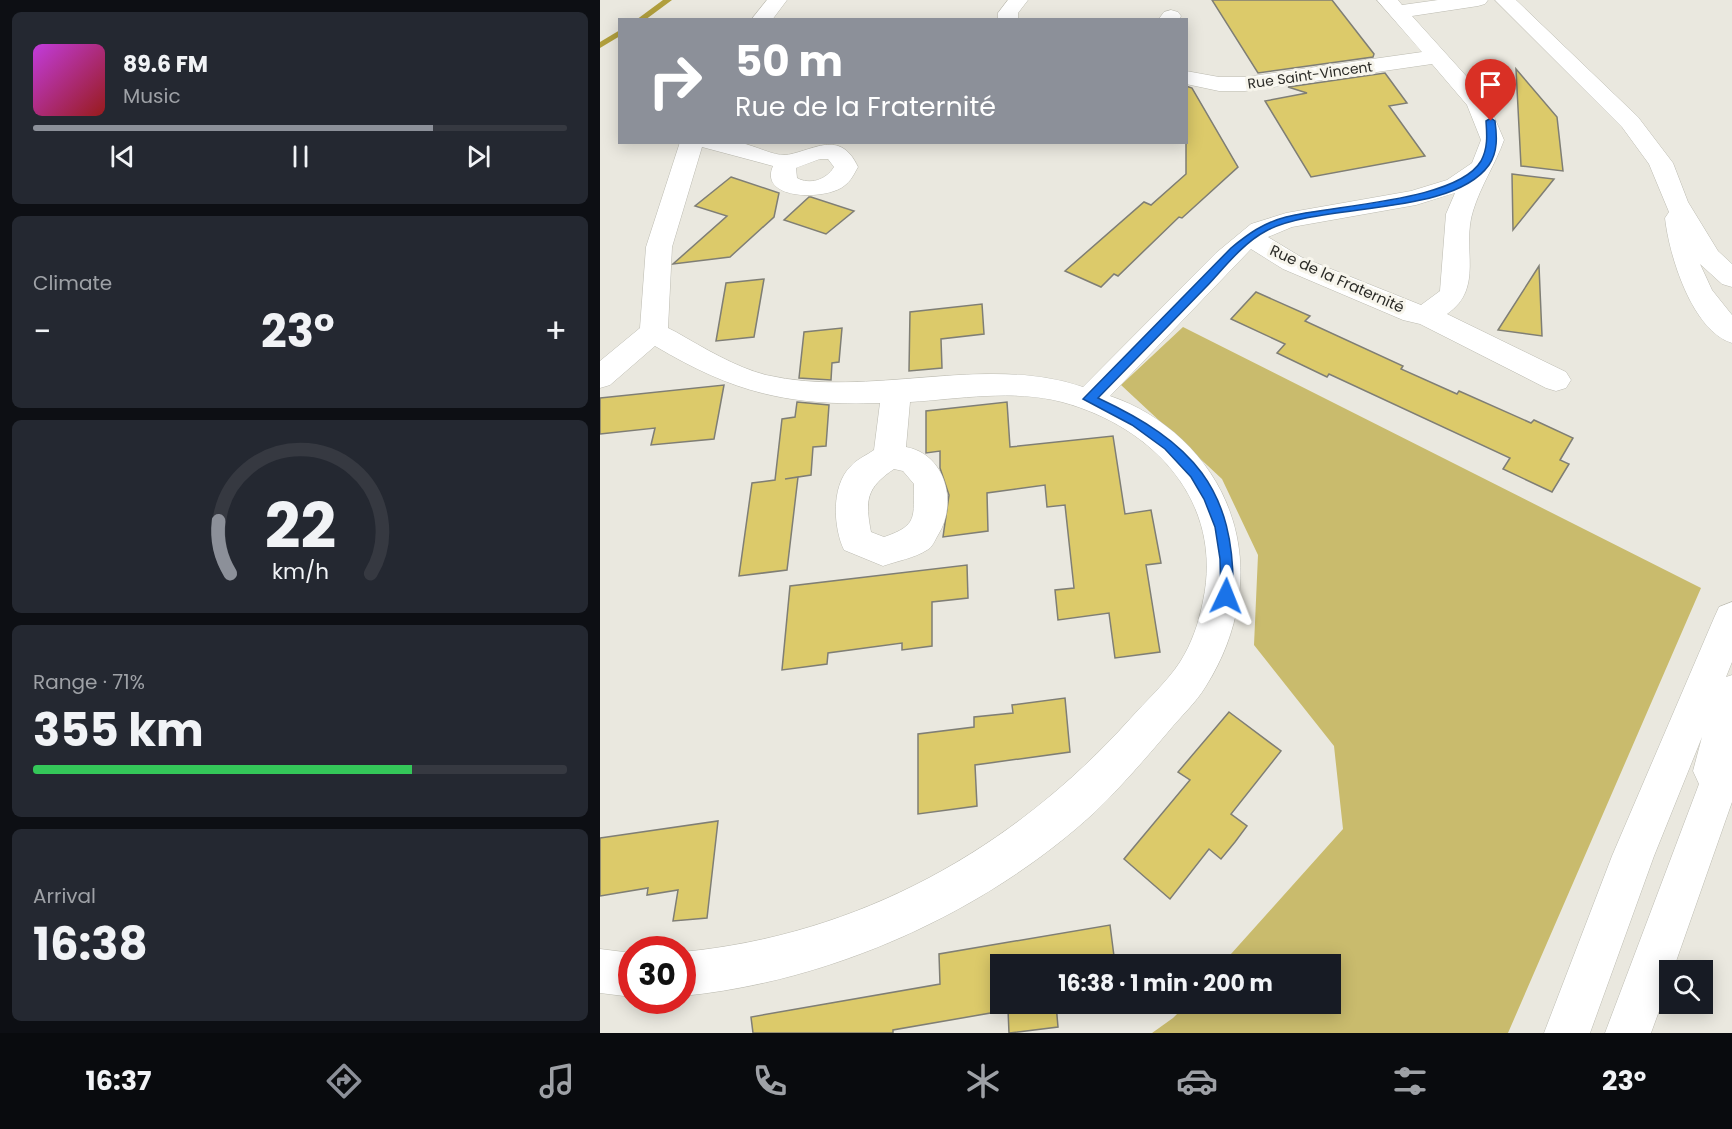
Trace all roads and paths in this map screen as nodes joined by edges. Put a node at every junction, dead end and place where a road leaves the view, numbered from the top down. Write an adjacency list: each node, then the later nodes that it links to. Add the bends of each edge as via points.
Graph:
1 (777, 0): 6 (street)
2 (1018, 0): 7 (street)
3 (1478, 0): 5 (street)
4 (1505, 0): 14 (street, via 1630,122 1661,163)
5 (1392, 6): 8 (street, Rue de la Fraternité)
6 (763, 18)
7 (1008, 18)
8 (1435, 57): 9 (street, Rue Saint-Vincent, via 1245,84); 13 (street, Rue de la Fraternité, via 1491,121 1490,153)
9 (1188, 77)
10 (691, 144): 18 (street, via 659,248)
11 (717, 144): 12 (street)
12 (788, 163)
13 (1474, 175): 15 (street, Rue de la Fraternité, via 1428,196 1288,220); 17 (street, Rue de la Fraternité, via 1459,214 1454,292)
14 (1676, 201): 16 (street, via 1708,256); 19 (street, via 1680,249 1686,266 1706,302)
15 (1250, 237): 17 (street, Rue de la Fraternité, via 1292,263); 23 (street, Rue de la Fraternité)
16 (1732, 278)
17 (1426, 315): 21 (street, Rue de la Fraternité)
18 (654, 332): 20 (street); 22 (street, via 675,346 767,386 849,393)
19 (1732, 333)
20 (600, 377)
21 (1556, 380)
22 (896, 392): 23 (street, via 1014,385); 24 (street)
23 (1089, 399): 30 (street, via 1137,422 1170,446 1210,497 1222,527 1227,559 1226,596 1194,672 1081,798 959,885 908,913 837,943 760,964)
24 (888, 456)
25 (1732, 618): 32 (street, via 1633,856)
26 (1732, 692): 28 (street)
27 (1732, 747): 28 (street)
28 (1698, 843): 33 (street)
29 (600, 971): 31 (street)
30 (696, 972)
31 (618, 973)
32 (1567, 1033)
33 (1628, 1033)

